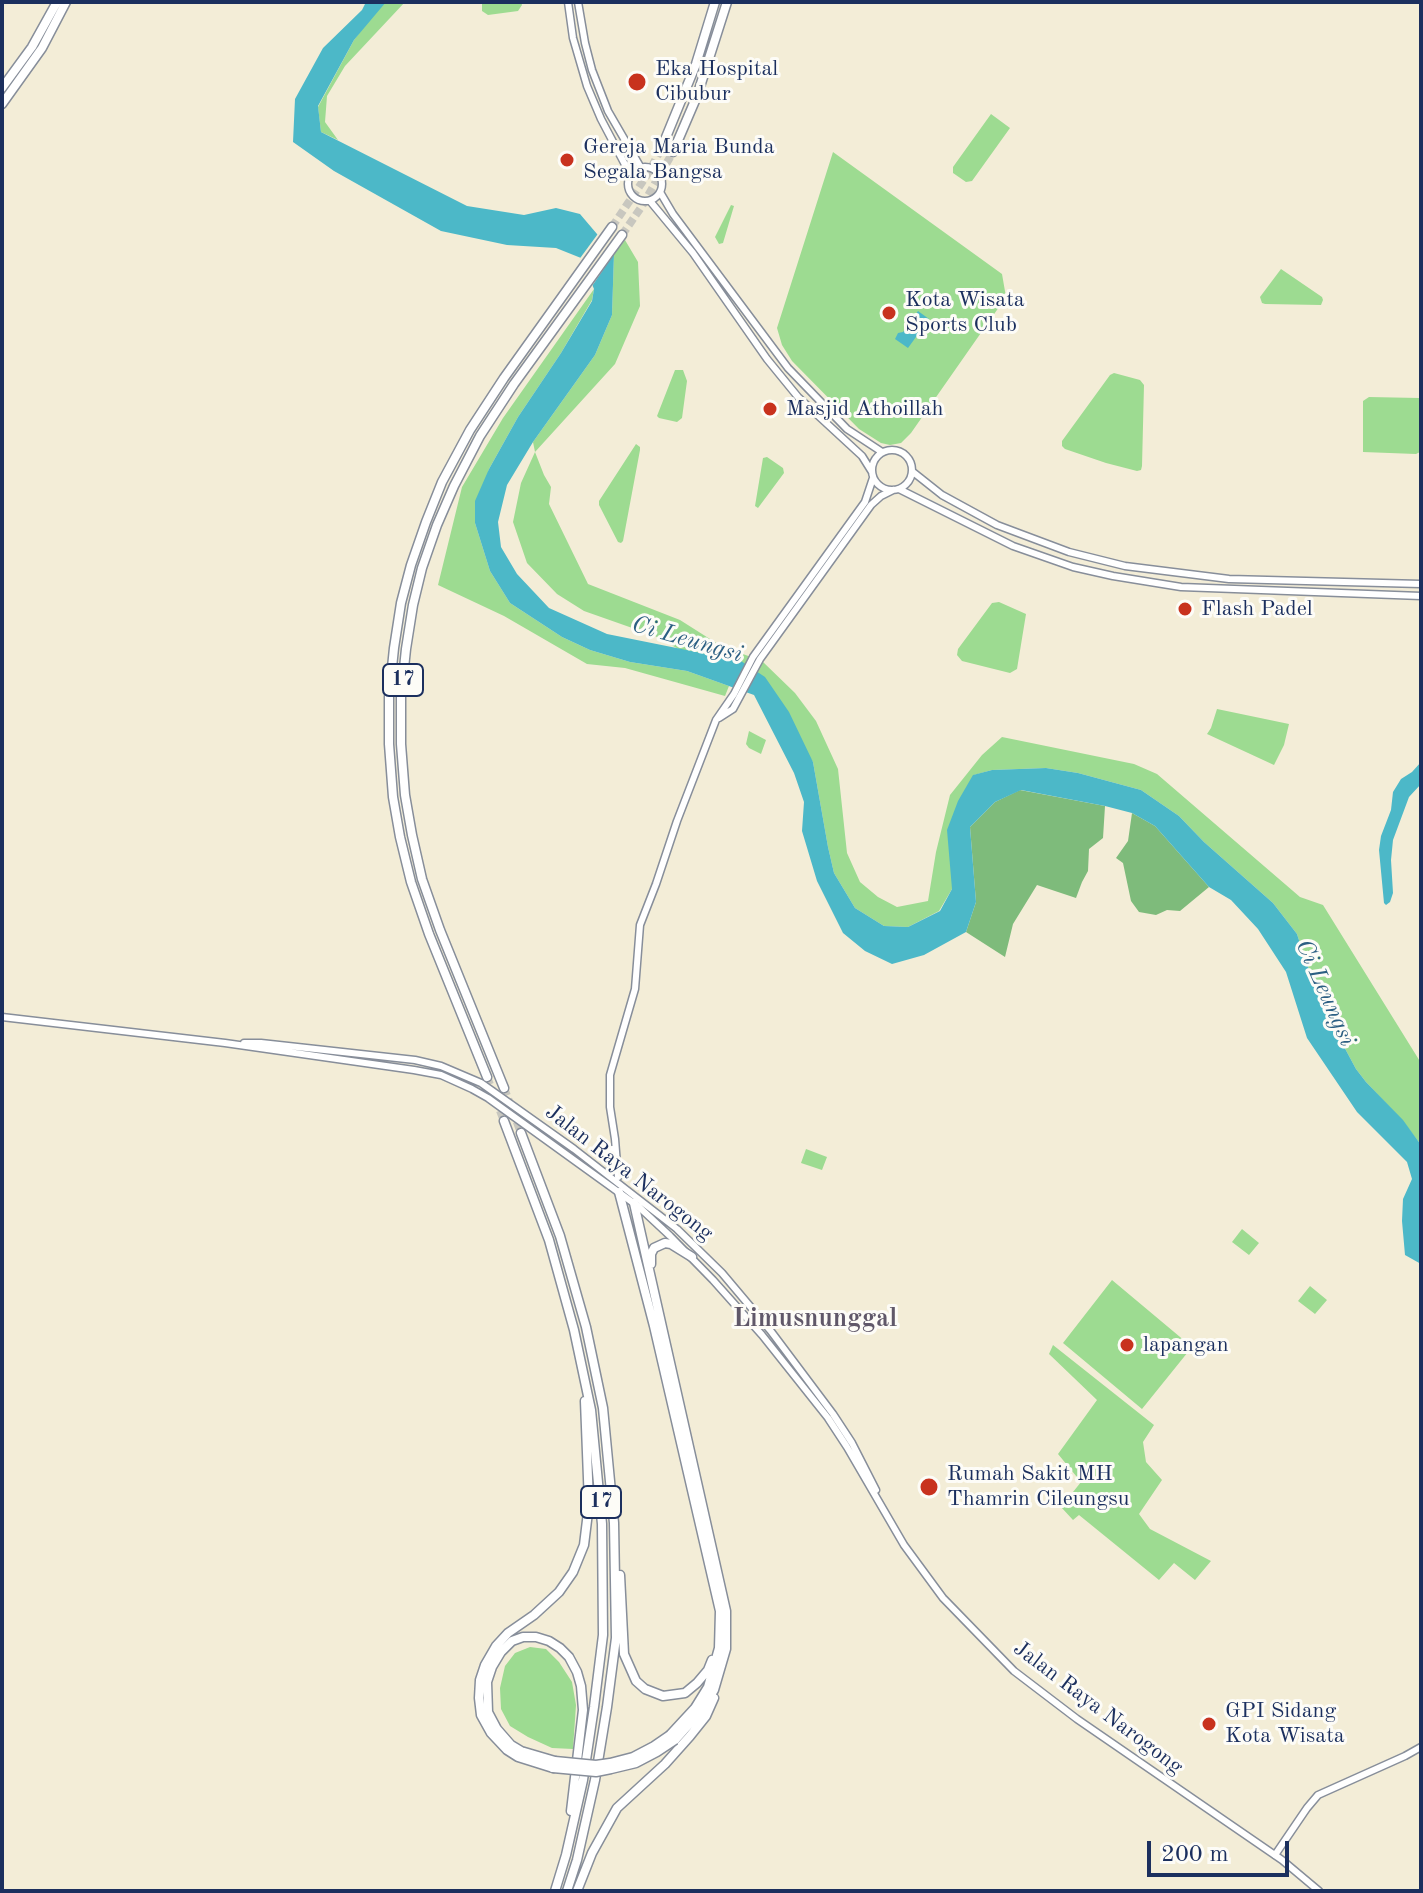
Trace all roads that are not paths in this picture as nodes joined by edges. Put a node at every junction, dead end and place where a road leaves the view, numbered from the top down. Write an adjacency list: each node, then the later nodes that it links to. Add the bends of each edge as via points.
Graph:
1 (57, 2): 7 (highway)
2 (66, 2): 8 (highway, via 42,48)
3 (568, 2): 12 (street, via 587,86)
4 (578, 2): 11 (street, via 592,70 608,111)
5 (715, 2): 9 (highway)
6 (727, 2): 10 (highway)
7 (2, 88)
8 (2, 104)
9 (662, 147)
10 (673, 152)
11 (641, 168): 12 (street); 13 (street, via 658,174)
12 (631, 176): 14 (street, via 628,185 635,199)
13 (660, 192): 14 (street); 17 (street, via 813,395 847,429)
14 (650, 201): 19 (street, via 767,359 798,397 862,456)
15 (612, 227): 36 (highway, 17, via 478,417 442,482 411,565 394,648 389,744 400,837 429,934)
16 (622, 235): 37 (highway, 17, via 514,384 454,486 422,568 406,649 401,744 415,849 440,930)
17 (882, 452): 18 (street, via 900,451); 19 (street, via 874,461)
18 (913, 472): 20 (street); 22 (street, via 942,495 1000,523 1069,552)
19 (873, 475): 20 (street, via 881,487); 33 (street, via 865,502 753,657)
20 (896, 490): 25 (street, via 997,542); 33 (street, via 871,505)
21 (1119, 559): 22 (street)
22 (1125, 566): 23 (street)
23 (1182, 575): 27 (street); 29 (street)
24 (1340, 575): 27 (street)
25 (1113, 576): 26 (street); 29 (street)
26 (1107, 582)
27 (1332, 582): 28 (street)
28 (1421, 584)
29 (1181, 587): 30 (street)
30 (1317, 592): 31 (street); 32 (street)
31 (1421, 596)
32 (1324, 599)
33 (752, 667): 40 (street, via 716,720 640,925 635,989 610,1075)
34 (2, 1017): 35 (street, Jalan Raya Narogong)
35 (225, 1043): 41 (street, Jalan Raya Narogong, via 441,1066 481,1083); 44 (street, Jalan Raya Narogong, via 441,1075 488,1098)
36 (487, 1077)
37 (504, 1088)
38 (504, 1121): 49 (highway, 17, via 549,1240)
39 (521, 1133): 51 (highway, 17, via 560,1236 586,1327 603,1408)
40 (613, 1134): 42 (street); 43 (street)
41 (574, 1149): 42 (street); 44 (street, Jalan Raya Narogong)
42 (609, 1171): 43 (street)
43 (618, 1177): 46 (street)
44 (621, 1189): 45 (street, Jalan Raya Narogong); 52 (highway, via 717,1592)
45 (636, 1200): 46 (street, Jalan Raya Narogong); 47 (street, Jalan Raya Narogong); 48 (highway)
46 (677, 1229): 50 (street, Jalan Raya Narogong, via 722,1273 805,1376 852,1443)
47 (692, 1257): 48 (highway, via 671,1244 659,1244 651,1254); 50 (street, Jalan Raya Narogong, via 828,1418)
48 (651, 1274): 53 (highway, via 723,1591 727,1629)
49 (583, 1371): 56 (highway, via 589,1504 584,1545 559,1592 496,1646 480,1680 481,1715 491,1733 518,1757); 57 (highway, 17, via 602,1524 603,1635 583,1780)
50 (890, 1519): 58 (street, Jalan Raya Narogong, via 943,1598 1019,1675)
51 (614, 1523): 52 (highway, via 624,1654 636,1681 663,1696 685,1693 708,1670); 60 (highway, 17, via 613,1666 595,1780)
52 (721, 1628): 54 (highway, via 708,1687)
53 (721, 1670): 54 (highway, via 701,1711); 61 (highway, via 706,1716 617,1808)
54 (672, 1738): 56 (highway, bridge, via 636,1763 611,1769 596,1772)
55 (1421, 1747): 58 (street, via 1318,1795)
56 (554, 1765): 57 (highway, via 511,1745 488,1712 492,1667 512,1641 523,1637 560,1648 581,1686 583,1710)
57 (566, 1855): 59 (highway, 17)
58 (1275, 1855): 62 (street, Jalan Raya Narogong)
59 (555, 1891)
60 (567, 1891)
61 (577, 1891)
62 (1319, 1891)

